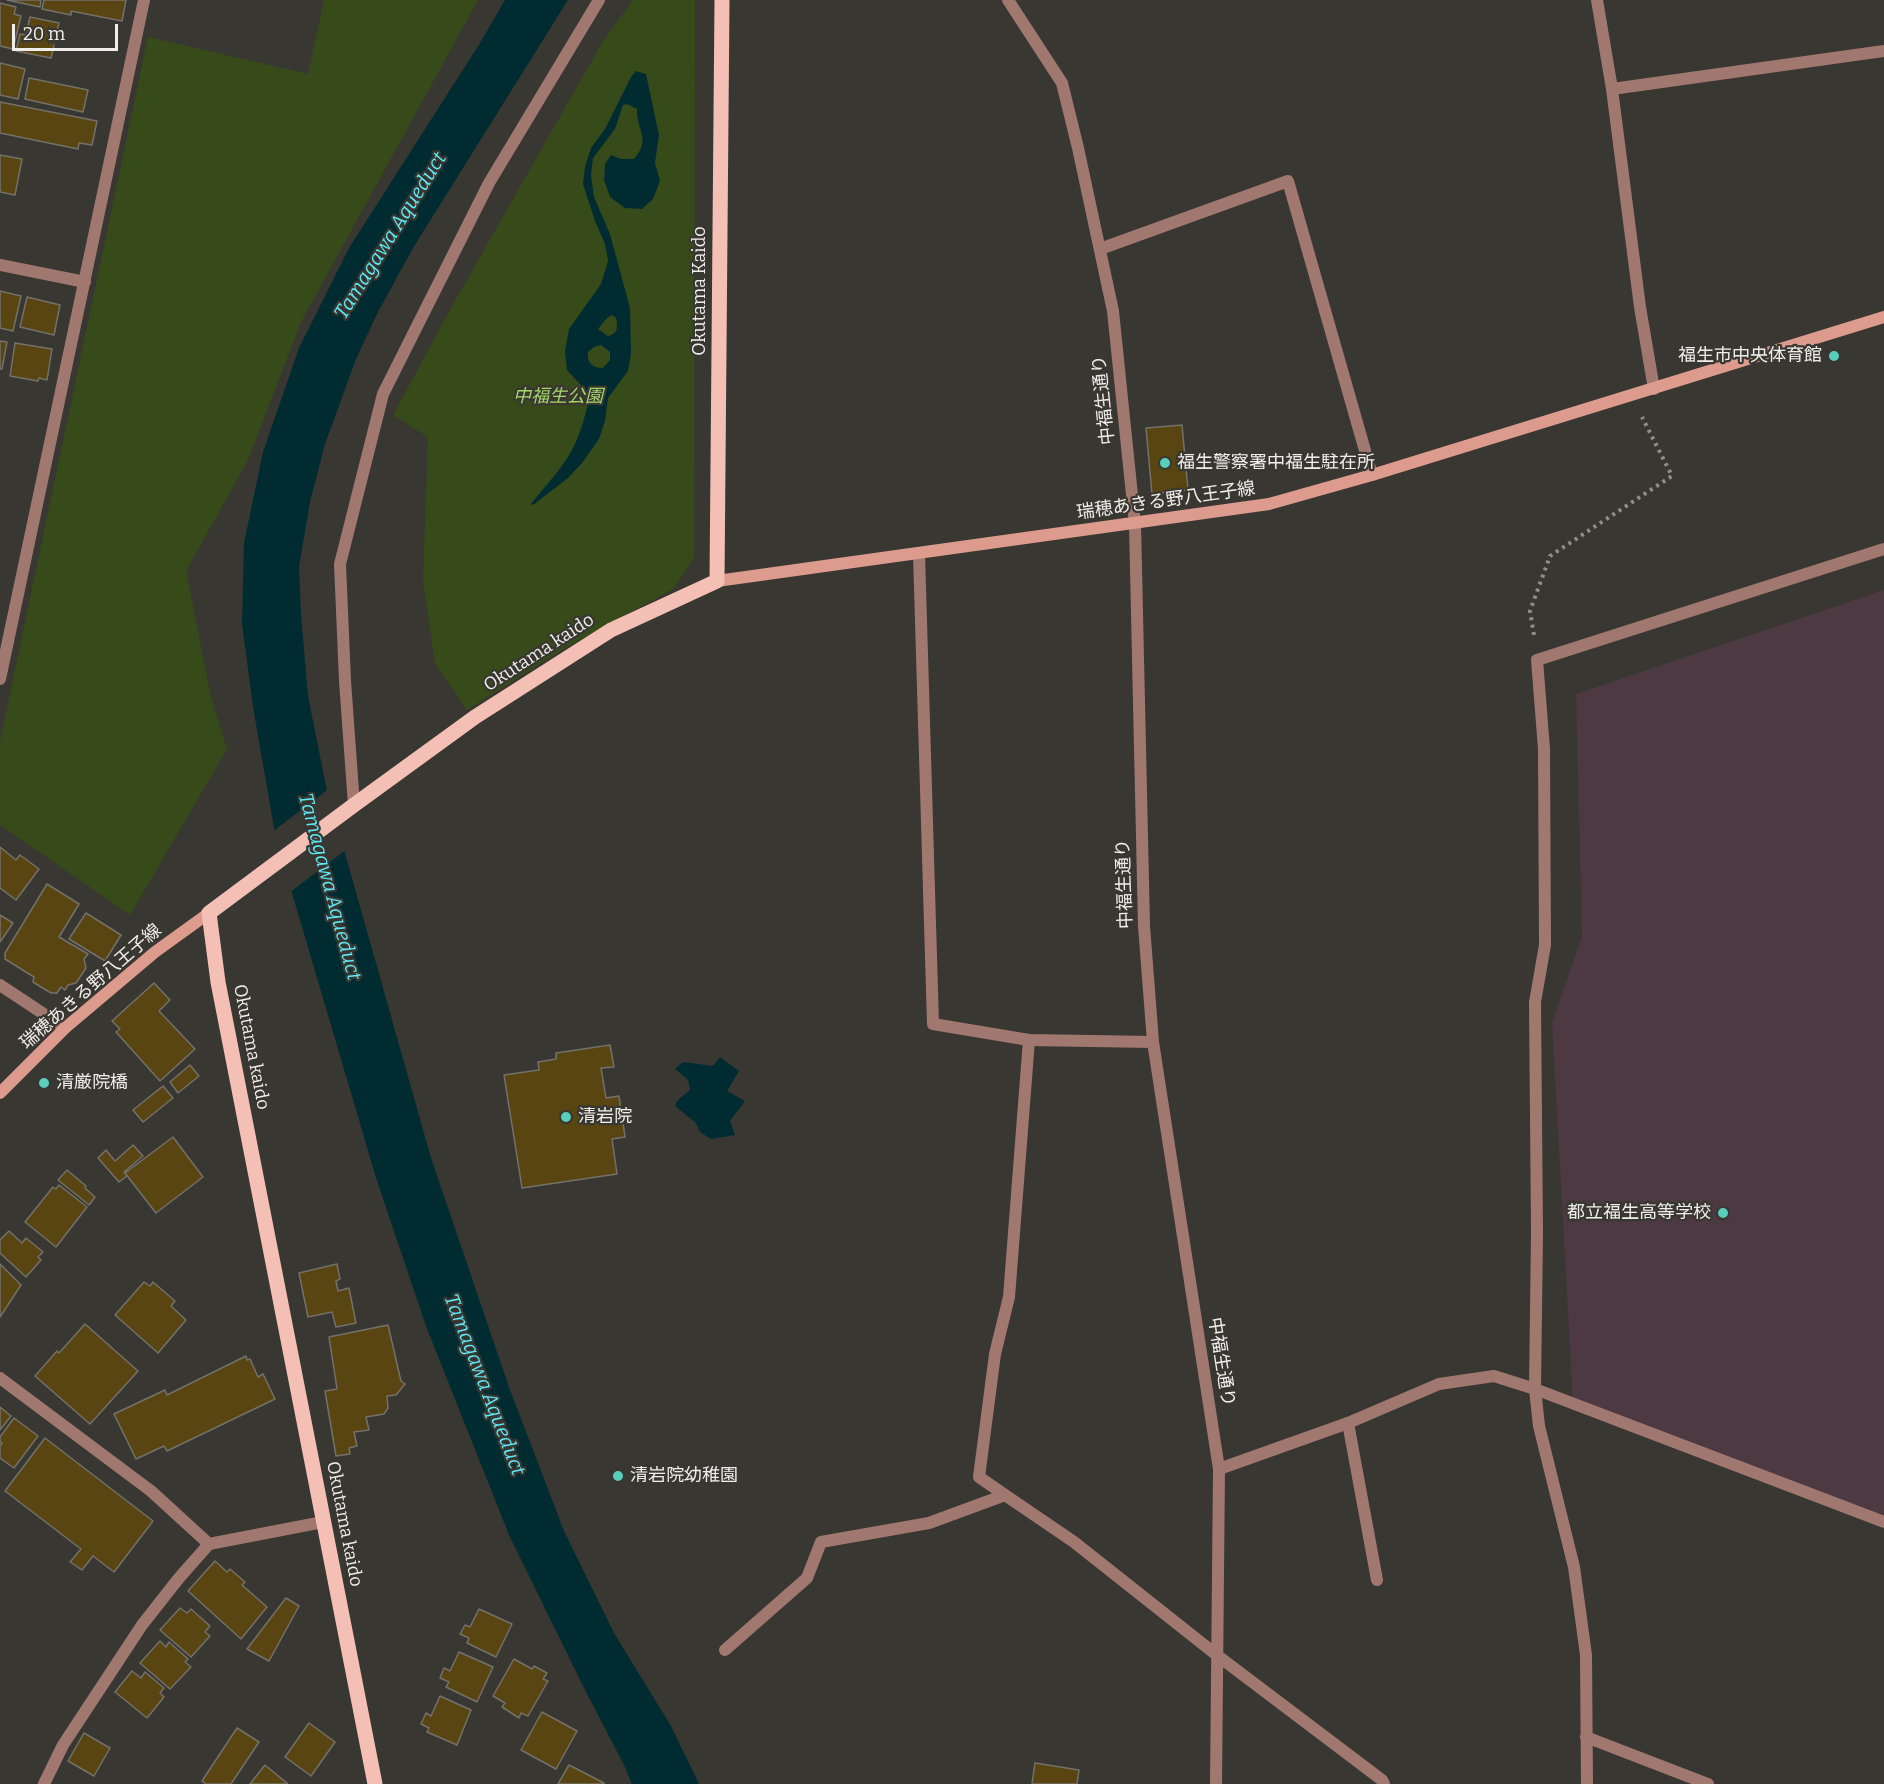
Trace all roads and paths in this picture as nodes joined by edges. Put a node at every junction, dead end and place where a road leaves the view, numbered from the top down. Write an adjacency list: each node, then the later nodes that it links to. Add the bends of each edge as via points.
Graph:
1 (144, 0): 10 (street)
2 (599, 0): 21 (street, via 489,183 383,394 340,564)
3 (722, 0): 18 (main road, Okutama Kaido)
4 (1008, 0): 8 (street, 中福生通り, via 1062,83)
5 (1597, 0): 7 (street)
6 (1884, 51): 7 (street)
7 (1612, 89): 12 (street)
8 (1100, 249): 14 (street, via 1288,181); 15 (street, 中福生通り, via 1113,310)
9 (0, 265): 10 (street)
10 (85, 282): 20 (street)
11 (1884, 317): 12 (main road, 瑞穂あきる野八王子線)
12 (1654, 389): 13 (main road, 瑞穂あきる野八王子線)
13 (1631, 396): 14 (main road, 瑞穂あきる野八王子線); 19 (path, via 1672,476 1550,556 1530,611)
14 (1372, 475): 15 (main road, 瑞穂あきる野八王子線, via 1269,504)
15 (1135, 524): 17 (main road, 瑞穂あきる野八王子線); 26 (street, 中福生通り, via 1144,926)
16 (1884, 549): 19 (street)
17 (920, 554): 18 (main road, 瑞穂あきる野八王子線); 25 (street, via 933,1024)
18 (717, 582): 21 (main road, Okutama kaido, via 611,630 475,717)
19 (1538, 660): 29 (street, via 1544,749 1545,945 1535,1002)
20 (0, 679)
21 (354, 805): 22 (main road, Okutama kaido)
22 (210, 913): 24 (main road, 瑞穂あきる野八王子線, via 155,952); 33 (main road, Okutama kaido, via 218,982)
23 (0, 985): 24 (street)
24 (65, 1028): 27 (main road, 瑞穂あきる野八王子線)
25 (1029, 1040): 26 (street); 32 (street, via 1009,1297 994,1354 980,1477)
26 (1153, 1042): 31 (street, 中福生通り)
27 (0, 1093)
28 (0, 1378): 35 (street, via 151,1491)
29 (1535, 1389): 30 (street, via 1494,1376 1440,1384); 34 (street); 39 (street, via 1539,1426 1574,1567 1586,1655)
30 (1348, 1423): 31 (street); 36 (street)
31 (1219, 1469): 38 (street, 中福生通り)
32 (1005, 1495): 37 (street, via 929,1523 821,1542 807,1578); 38 (street, via 1074,1542)
33 (323, 1522): 35 (street); 41 (main road, Okutama kaido)
34 (1884, 1522)
35 (209, 1544): 40 (street, via 142,1625 63,1745)
36 (1377, 1580)
37 (725, 1650)
38 (1218, 1656): 42 (street, 中福生通り); 43 (street)
39 (1586, 1737): 44 (street); 45 (street)
40 (44, 1784)
41 (375, 1784)
42 (1216, 1784)
43 (1384, 1784)
44 (1587, 1784)
45 (1708, 1784)

